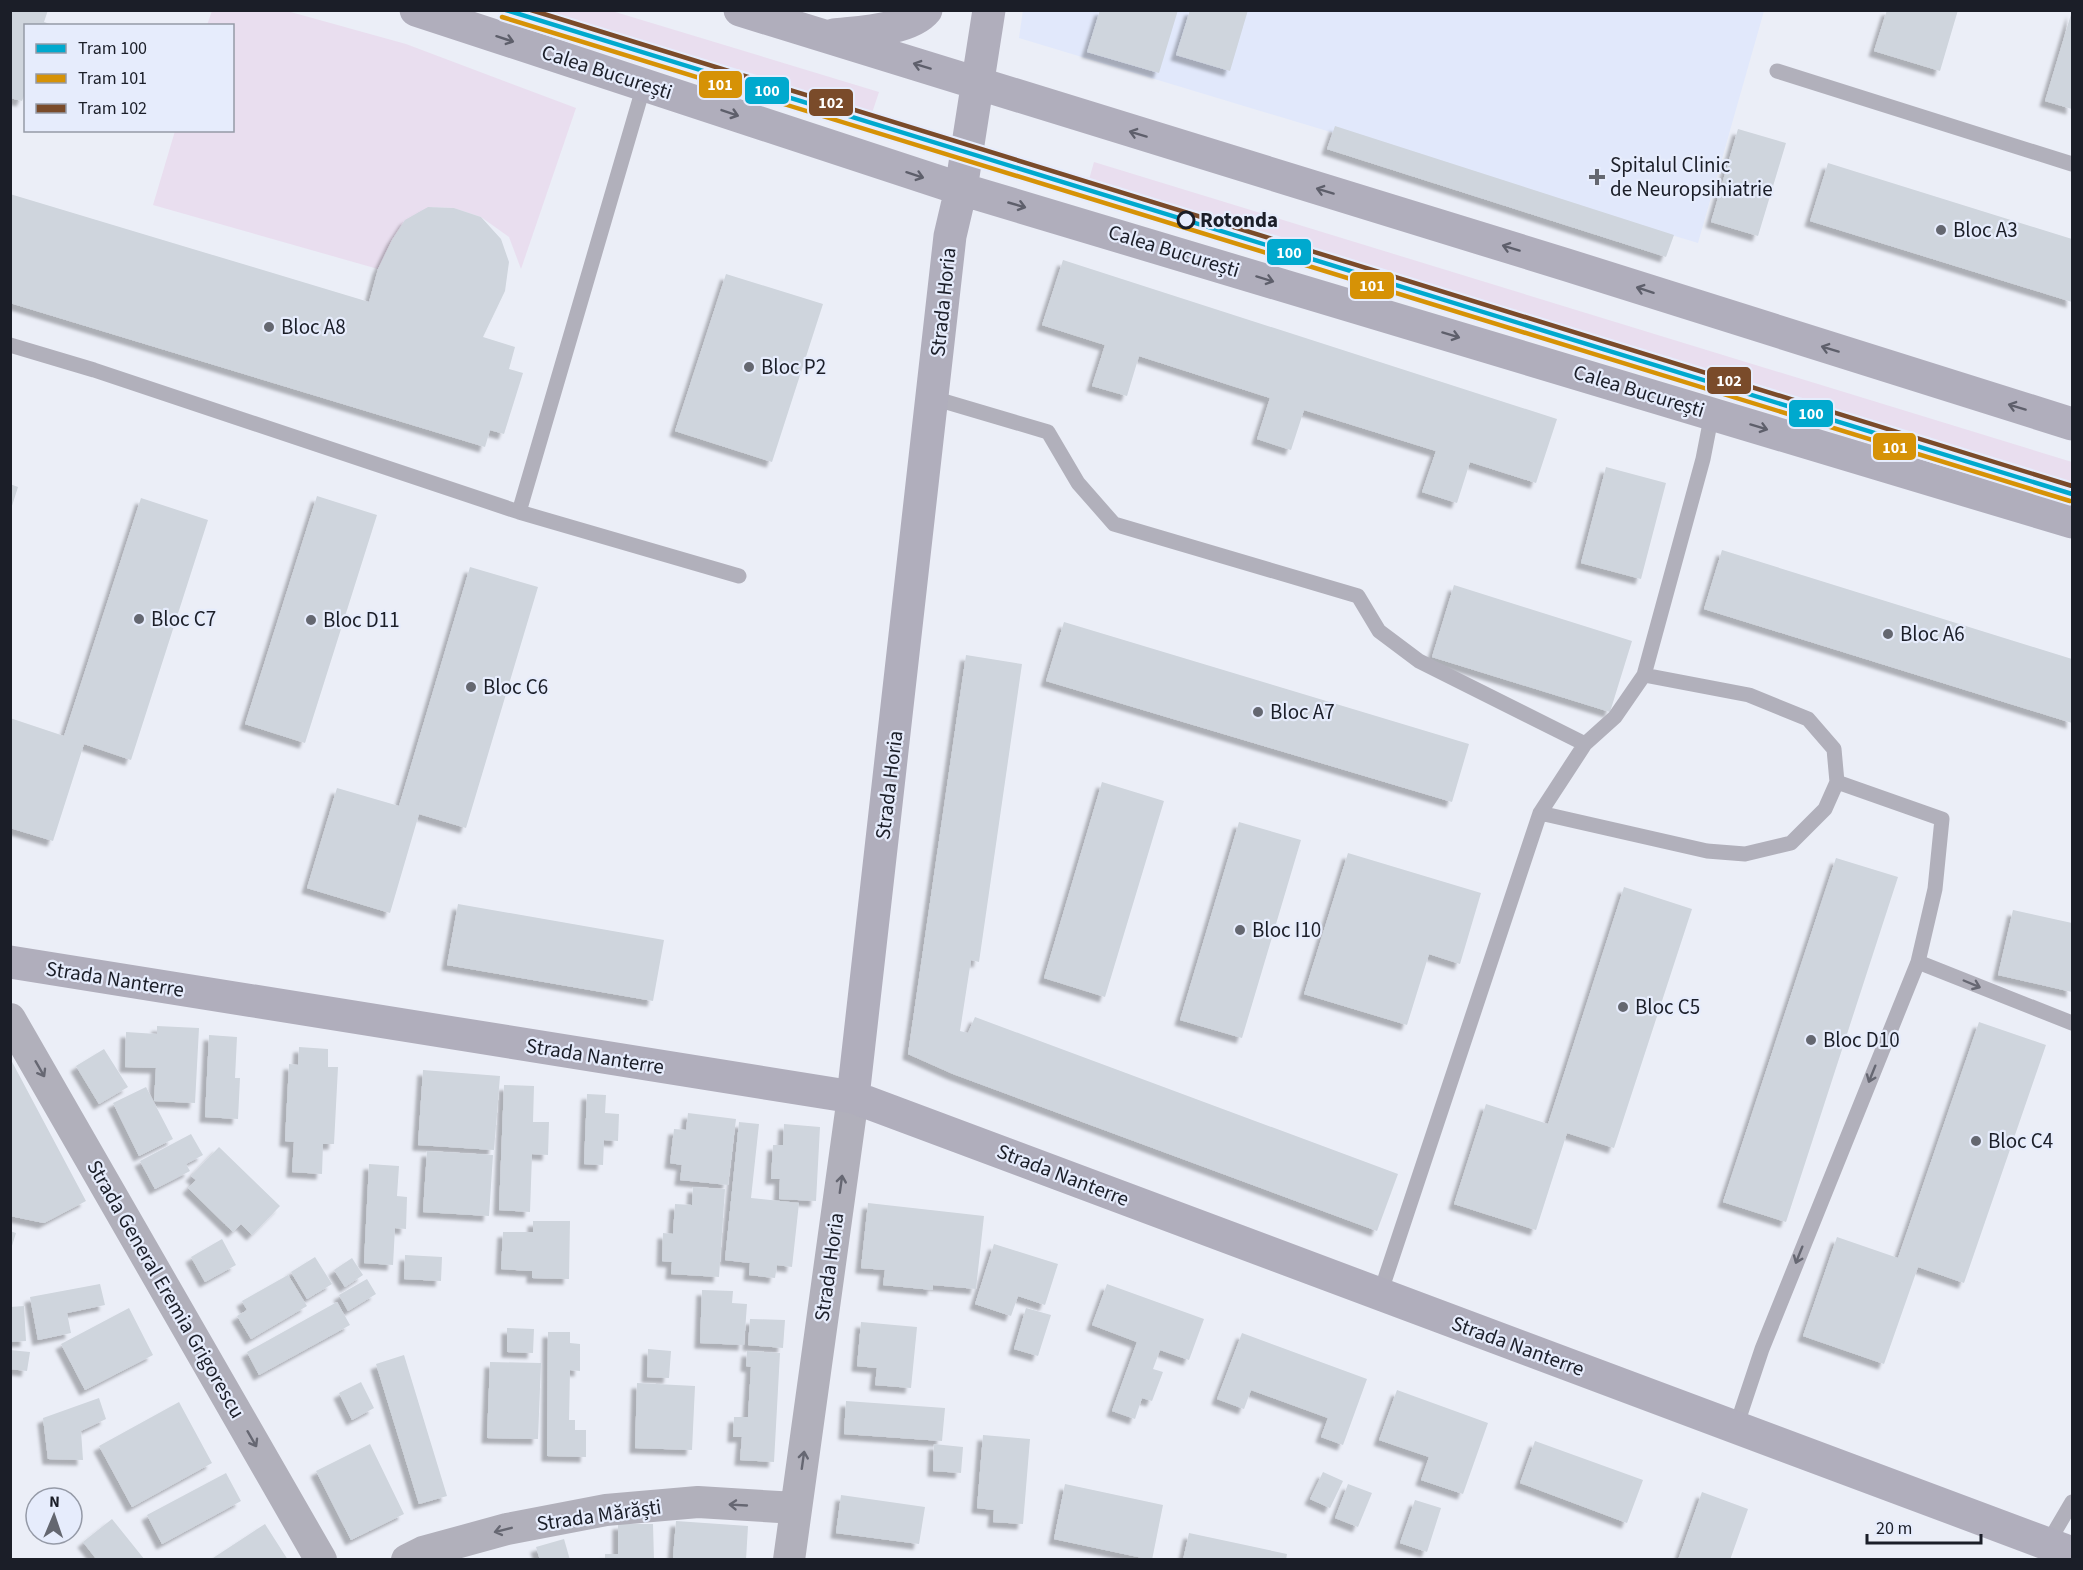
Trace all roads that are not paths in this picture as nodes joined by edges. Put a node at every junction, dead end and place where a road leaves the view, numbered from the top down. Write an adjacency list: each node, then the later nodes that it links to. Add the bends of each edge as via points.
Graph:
1 (416, 10): 8 (main road, Calea București, one-way to 8)
2 (740, 10): 5 (main road)
3 (926, 10): 5 (main road, via 921,17 884,29)
4 (989, 10): 7 (main road, Strada Horia)
5 (825, 36): 7 (main road, one-way to 5)
6 (1777, 71): 9 (lane)
7 (978, 84): 10 (main road, Strada Horia); 14 (main road, one-way to 7)
8 (644, 85): 10 (main road, Calea București, one-way to 10); 15 (lane)
9 (2073, 164)
10 (961, 189): 12 (main road, Strada Horia, via 950,236); 13 (main road, Calea București, one-way to 13)
11 (10, 345): 15 (lane)
12 (933, 398): 19 (lane, via 1048,432 1078,483 1114,524 1358,597 1379,631 1419,661); 26 (main road, Strada Horia)
13 (1712, 413): 16 (main road, Calea București, one-way to 16); 18 (lane)
14 (2073, 424)
15 (519, 512): 17 (lane)
16 (2073, 522)
17 (739, 576)
18 (1644, 675): 19 (lane, via 1615,717); 20 (lane, via 1749,695 1808,719 1834,749)
19 (1585, 744): 21 (lane)
20 (1837, 782): 21 (lane, via 1825,809 1791,843 1745,854 1707,851); 23 (lane, via 1942,819 1935,890)
21 (1540, 813): 27 (lane)
22 (10, 962): 26 (main road, Strada Nanterre)
23 (1918, 962): 25 (lane, one-way to 25); 28 (lane, one-way to 28, via 1762,1349)
24 (10, 1018): 32 (street, Strada General Eremia Grigorescu, one-way to 32)
25 (2073, 1023)
26 (853, 1097): 27 (main road, Strada Nanterre); 30 (street, Strada Horia, one-way to 26)
27 (1380, 1294): 28 (main road, Strada Nanterre)
28 (1736, 1427): 31 (main road, Strada Nanterre)
29 (2073, 1502): 31 (lane)
30 (796, 1508): 33 (street, Strada Mărăști, one-way to 33, via 698,1502 606,1510 507,1528); 34 (street, Strada Horia)
31 (2054, 1552)
32 (321, 1560)
33 (407, 1560)
34 (789, 1560)

